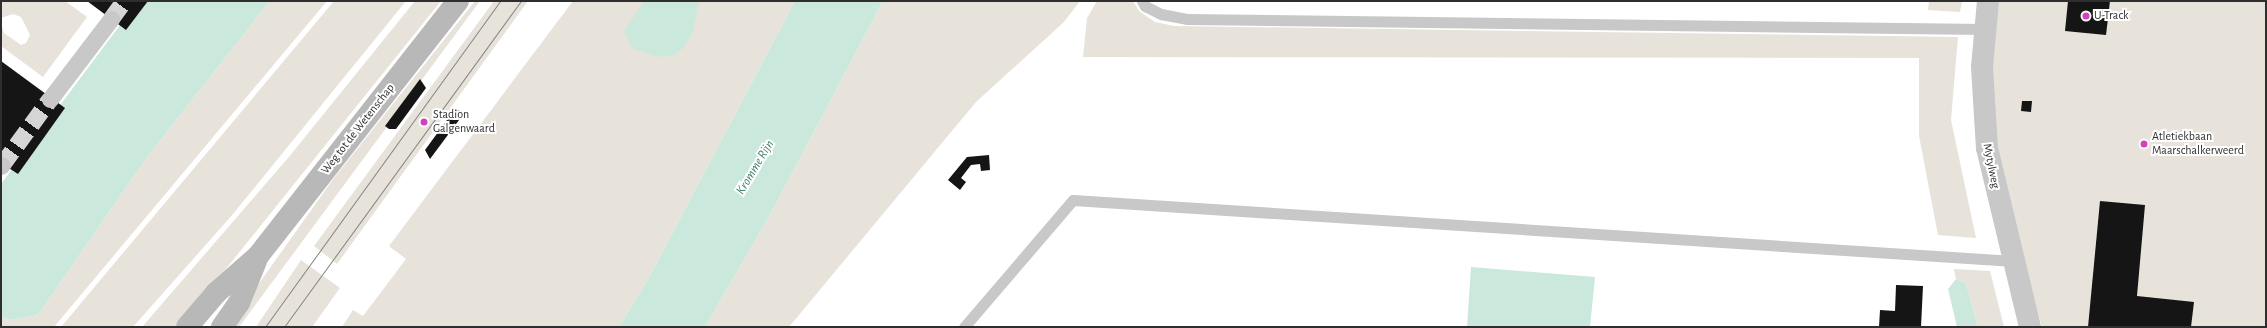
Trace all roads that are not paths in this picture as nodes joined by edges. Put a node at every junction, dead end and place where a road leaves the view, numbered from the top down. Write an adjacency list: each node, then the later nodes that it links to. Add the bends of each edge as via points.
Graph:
1 (458, 1): 7 (main road, Weg tot de Wetenschap)
2 (1142, 1): 5 (lane, via 1145,6 1161,14 1187,19)
3 (1988, 1): 5 (street, Mytylweg)
4 (111, 19): 6 (street)
5 (1985, 29): 8 (street, Mytylweg, via 1982,93 1986,148)
6 (50, 99)
7 (258, 256): 9 (main road, Weg tot de Wetenschap, via 216,293); 10 (main road, Weg tot de Wetenschap, via 239,303)
8 (2014, 261): 11 (lane, via 1073,200); 12 (street, Mytylweg)
9 (187, 327)
10 (222, 327)
11 (964, 327)
12 (2030, 327)

